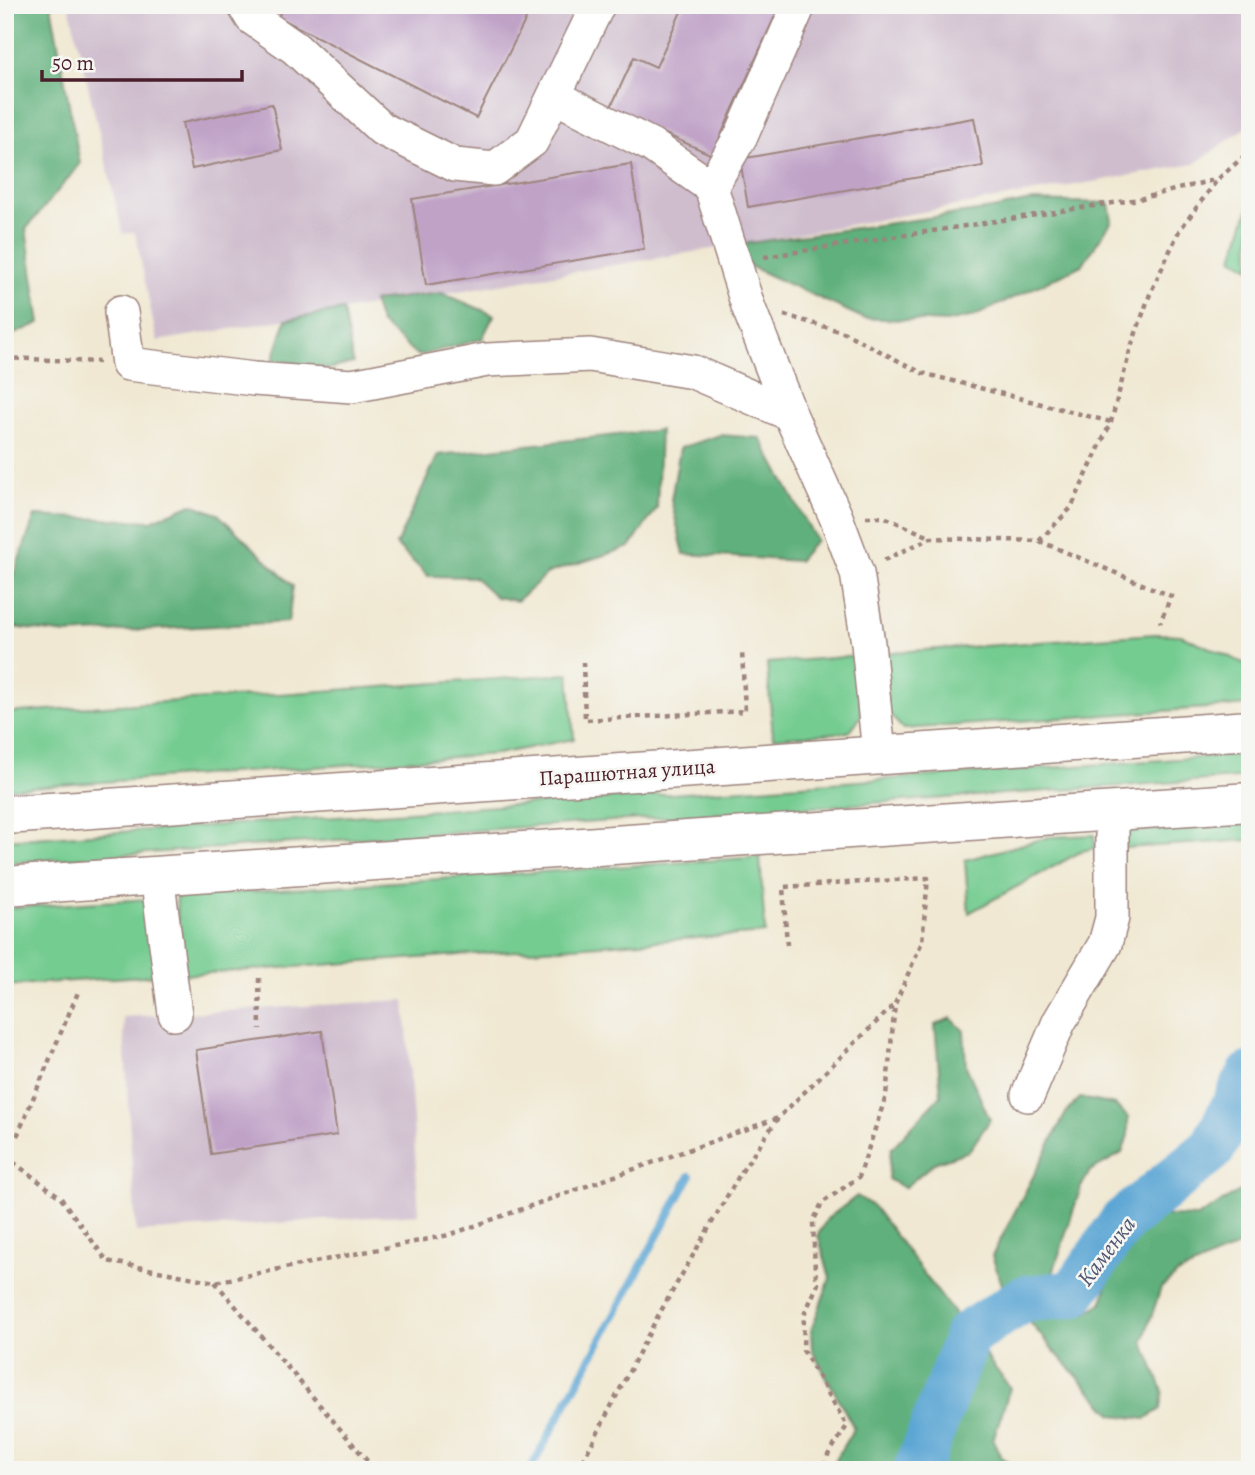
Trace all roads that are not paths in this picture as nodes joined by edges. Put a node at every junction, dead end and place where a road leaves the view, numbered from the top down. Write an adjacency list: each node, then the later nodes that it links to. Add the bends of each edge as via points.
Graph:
1 (244, 5): 4 (lane, via 252,18 295,48 382,129 455,165 494,169 533,141)
2 (597, 5): 4 (lane)
3 (799, 5): 5 (lane, via 742,134)
4 (554, 96): 5 (lane, via 651,145)
5 (711, 187): 7 (lane, via 748,306)
6 (121, 312): 7 (lane, via 128,364 352,386 487,360 590,355 692,372)
7 (790, 414): 9 (lane, via 857,573)
8 (1250, 730): 9 (main road, Парашютная улица)
9 (879, 754): 12 (main road, Парашютная улица)
10 (1250, 802): 11 (main road)
11 (1112, 812): 13 (main road); 16 (lane, via 1112,918 1105,944 1059,1022)
12 (5, 815)
13 (158, 875): 14 (main road); 15 (lane)
14 (5, 886)
15 (175, 1014)
16 (1028, 1095)

